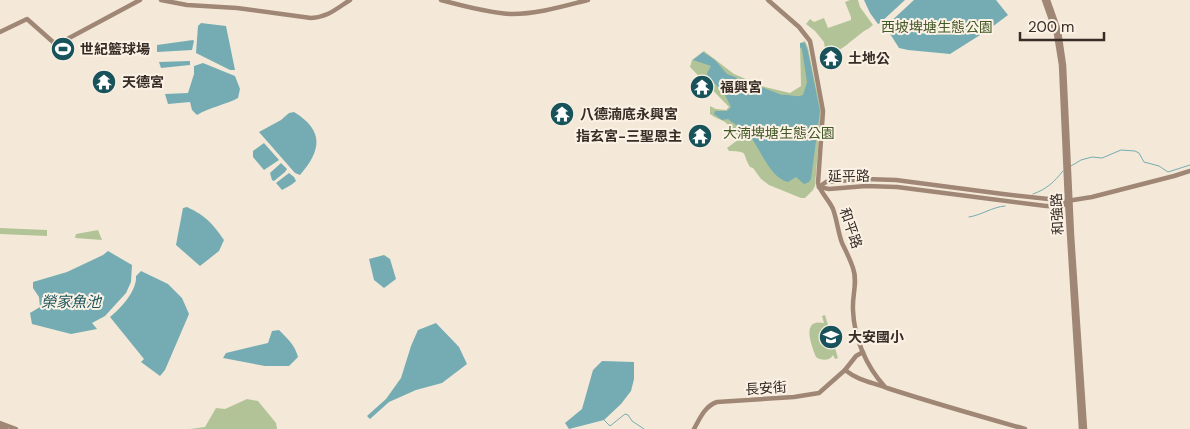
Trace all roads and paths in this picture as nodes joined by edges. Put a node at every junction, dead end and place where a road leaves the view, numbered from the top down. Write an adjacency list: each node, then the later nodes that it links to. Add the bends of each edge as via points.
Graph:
1 (140, 0): 9 (street, via 58,44 26,19)
2 (161, 0): 3 (street, via 311,18 328,14)
3 (350, 0)
4 (441, 0): 5 (street, via 513,14)
5 (588, 0)
6 (768, 0): 12 (street, via 810,40 823,110)
7 (1044, 0): 10 (street, 和強路, via 1058,46)
8 (1048, 0): 10 (street, 和強路, via 1059,30 1062,51)
9 (0, 32)
10 (1067, 150): 13 (street, 和強路)
11 (1190, 171): 13 (street, 延平路)
12 (819, 187): 13 (street, 延平路, via 826,182 896,180); 14 (street, 和平路, via 833,210 854,268 853,308)
13 (1068, 202): 22 (street, 和強路); 23 (street, 和強路)
14 (863, 352): 15 (street, 長安街); 16 (street, 和平路)
15 (845, 370): 16 (street, via 858,379); 20 (street, 長安街, via 819,393 712,404)
16 (885, 387): 21 (street)
17 (0, 425): 18 (street); 19 (street)
18 (6, 429)
19 (16, 429)
20 (694, 429)
21 (1025, 429)
22 (1081, 429)
23 (1085, 429)

